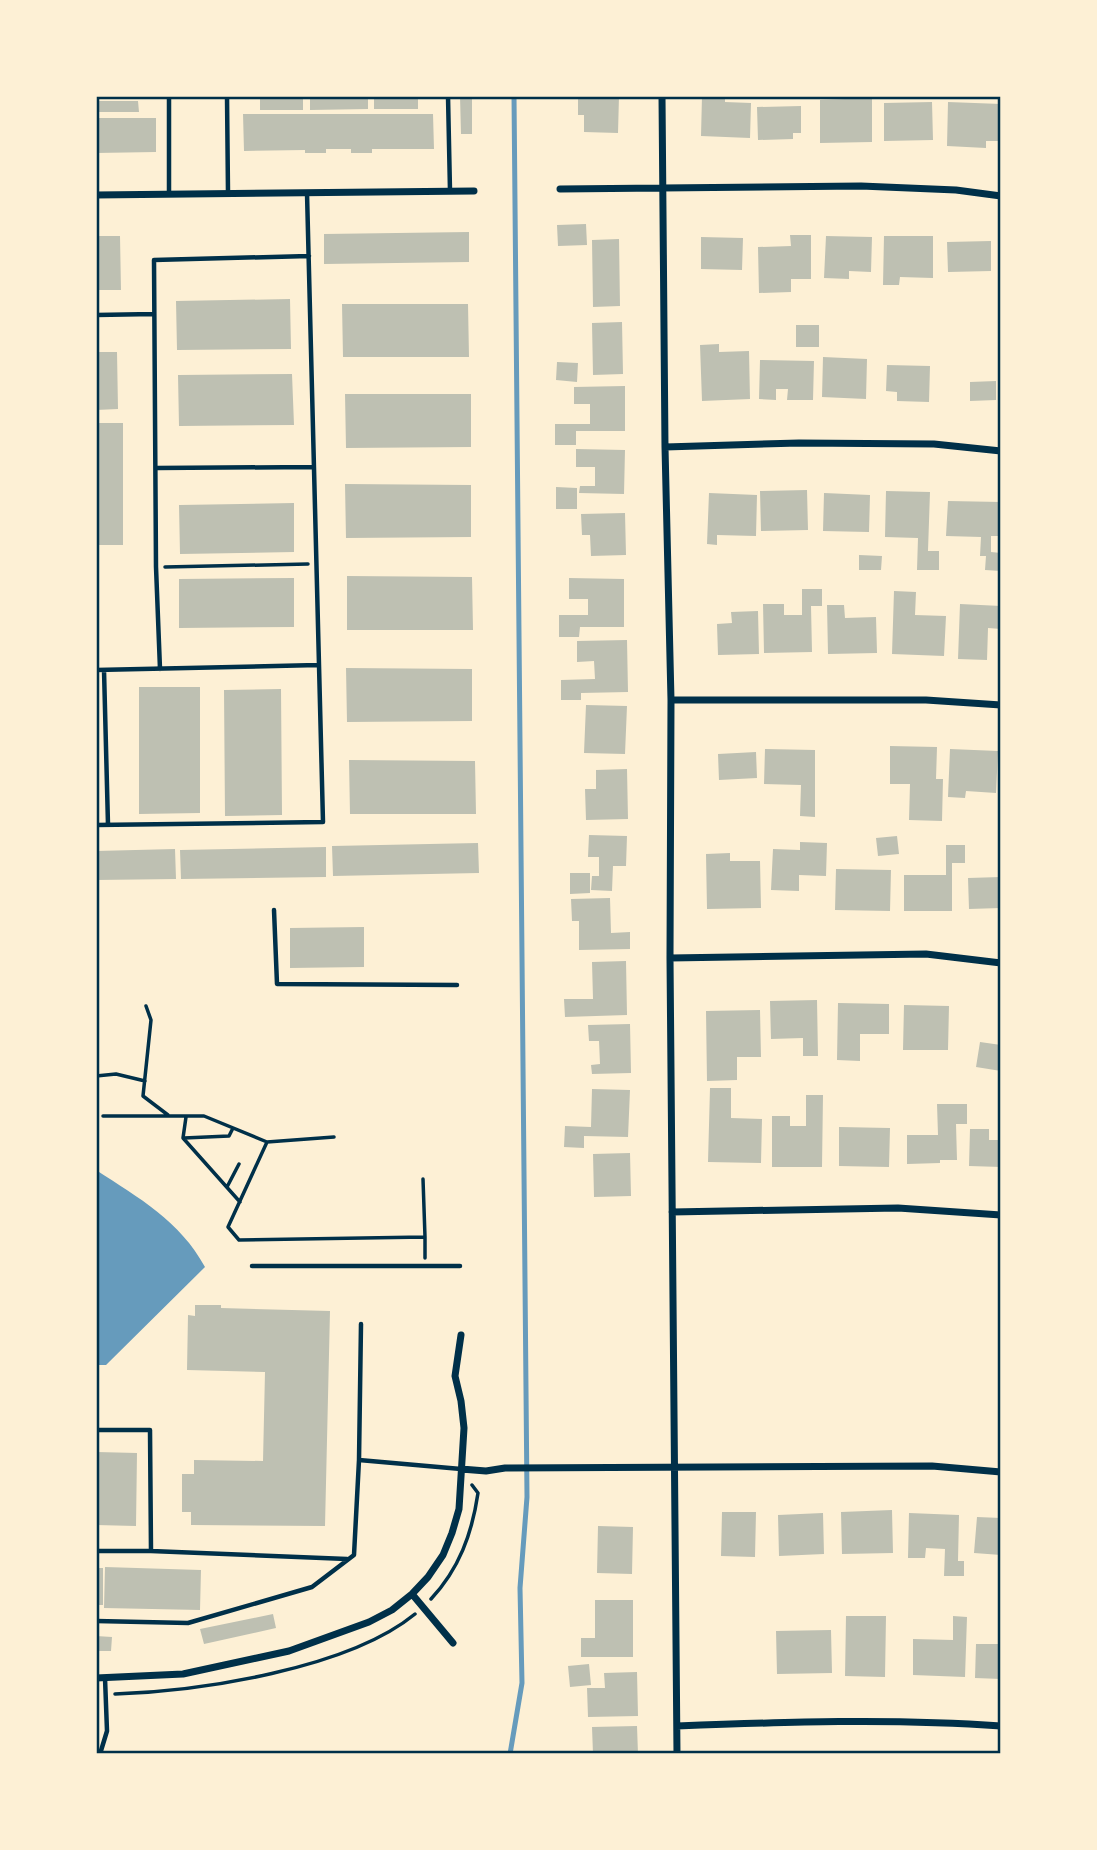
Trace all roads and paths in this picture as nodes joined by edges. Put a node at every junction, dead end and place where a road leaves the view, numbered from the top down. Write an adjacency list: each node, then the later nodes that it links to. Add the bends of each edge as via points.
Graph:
1 (169, 96): 10 (lane)
2 (227, 96): 11 (lane)
3 (448, 96): 7 (lane)
4 (662, 96): 6 (street)
5 (560, 189): 6 (street)
6 (663, 190): 13 (street, via 861,187); 17 (street)
7 (450, 191): 8 (street); 9 (street)
8 (474, 191)
9 (307, 192): 11 (street); 14 (lane)
10 (169, 194): 11 (street); 12 (street)
11 (228, 194)
12 (96, 195)
13 (1001, 196)
14 (309, 256): 15 (lane, via 153,260); 19 (lane)
15 (154, 314): 16 (lane); 20 (lane)
16 (96, 315)
17 (665, 447): 18 (street, via 934,444); 27 (street)
18 (1001, 451)
19 (314, 467): 20 (lane); 21 (lane)
20 (157, 468): 22 (lane)
21 (316, 564): 22 (path); 23 (lane)
22 (156, 567): 24 (lane)
23 (318, 665): 24 (lane); 30 (lane, via 323,821)
24 (160, 668): 26 (lane)
25 (96, 670): 26 (lane)
26 (104, 670): 30 (lane)
27 (671, 700): 28 (street, via 914,700); 32 (street)
28 (1001, 705)
29 (96, 825): 30 (lane)
30 (108, 825)
31 (274, 911): 34 (lane, via 278,984)
32 (670, 958): 33 (street, via 926,954); 49 (street)
33 (1001, 963)
34 (457, 985)
35 (146, 1006): 37 (path, via 151,1020)
36 (96, 1076): 37 (path, via 116,1074)
37 (145, 1081): 39 (path, via 143,1096)
38 (103, 1116): 39 (path)
39 (169, 1116): 40 (path)
40 (186, 1116): 41 (path, via 204,1116); 43 (path)
41 (233, 1128): 43 (path, via 229,1136); 44 (path)
42 (334, 1137): 44 (path)
43 (183, 1138): 47 (path)
44 (267, 1142): 48 (path)
45 (239, 1164): 47 (path)
46 (423, 1179): 51 (path)
47 (227, 1187): 48 (path)
48 (240, 1202): 51 (path, via 229,1227 239,1240)
49 (672, 1212): 50 (street, via 898,1208); 60 (street)
50 (1001, 1215)
51 (425, 1237): 53 (path)
52 (251, 1266): 53 (lane)
53 (425, 1266): 54 (lane)
54 (460, 1266)
55 (361, 1324): 58 (lane)
56 (461, 1335): 59 (street, via 455,1376 464,1428)
57 (96, 1430): 63 (lane, via 150,1430)
58 (359, 1460): 59 (lane); 64 (lane, via 354,1555)
59 (461, 1469): 60 (street); 65 (street, via 459,1509 452,1533 443,1555)
60 (675, 1469): 61 (street, via 932,1466); 70 (street)
61 (1001, 1472)
62 (96, 1551): 63 (lane)
63 (151, 1551): 64 (lane)
64 (348, 1559): 66 (lane, via 312,1587 188,1623)
65 (412, 1594): 67 (street); 69 (street, via 369,1622 289,1651 183,1674)
66 (96, 1621)
67 (453, 1643)
68 (96, 1678): 69 (street)
69 (105, 1678): 72 (lane, via 107,1731)
70 (677, 1726): 71 (street, via 801,1721); 73 (street)
71 (1001, 1726)
72 (100, 1754)
73 (677, 1754)

